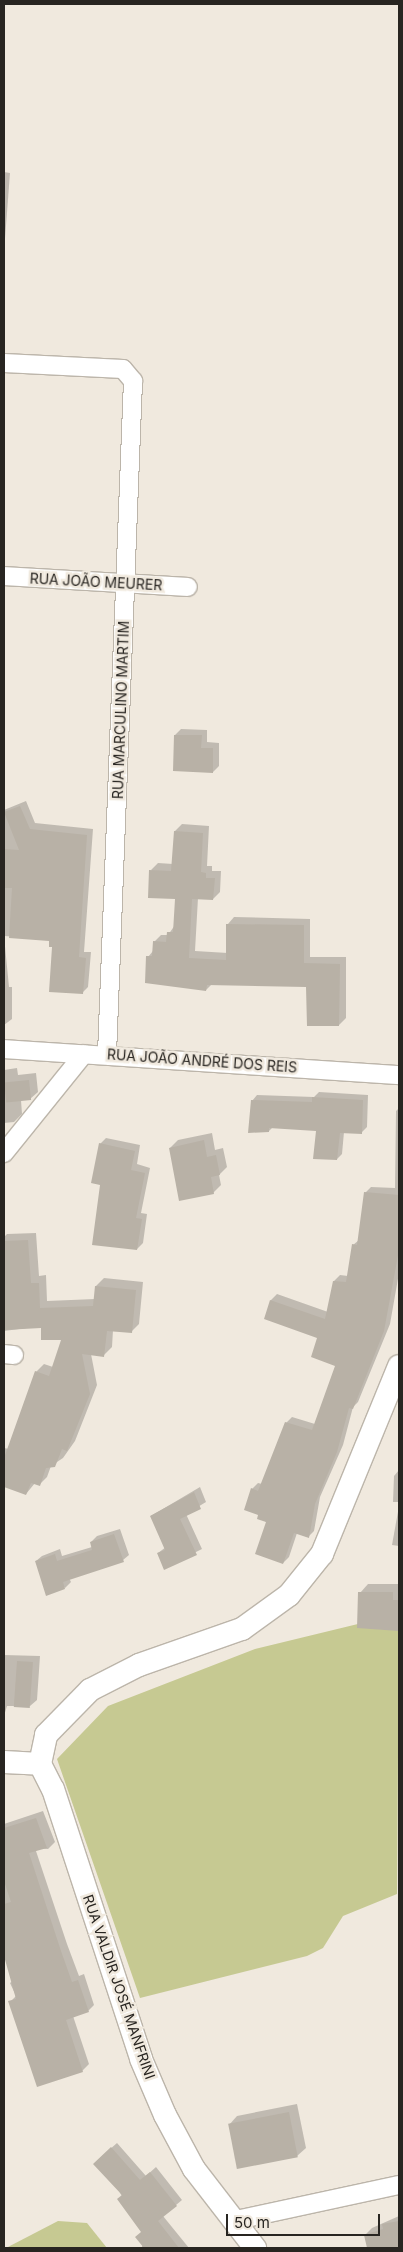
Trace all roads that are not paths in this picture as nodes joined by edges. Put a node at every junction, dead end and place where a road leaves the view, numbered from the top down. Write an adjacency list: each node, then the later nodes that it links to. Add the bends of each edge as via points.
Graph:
1 (4, 363): 3 (street, RUA MARCULINO MARTIM, via 123,369 132,381)
2 (4, 576): 3 (street, RUA JOÃO MEURER)
3 (127, 584): 4 (street, RUA JOÃO MEURER); 7 (street, RUA MARCULINO MARTIM)
4 (188, 587)
5 (4, 1049): 6 (street, RUA JOÃO ANDRÉ DOS REIS)
6 (84, 1054): 7 (street, RUA JOÃO ANDRÉ DOS REIS); 9 (street)
7 (106, 1054): 8 (street, RUA JOÃO ANDRÉ DOS REIS)
8 (399, 1076)
9 (4, 1153)
10 (399, 1366): 12 (street, via 322,1554 288,1595 242,1628 139,1665 90,1690 46,1735)
11 (4, 1762): 12 (street)
12 (40, 1764): 14 (street, RUA VALDIR JOSÉ MANFRINI, via 53,1789 141,2059 165,2115 194,2169)
13 (399, 2185): 14 (street)
14 (232, 2221): 15 (street, RUA VALDIR JOSÉ MANFRINI)
15 (255, 2248)

